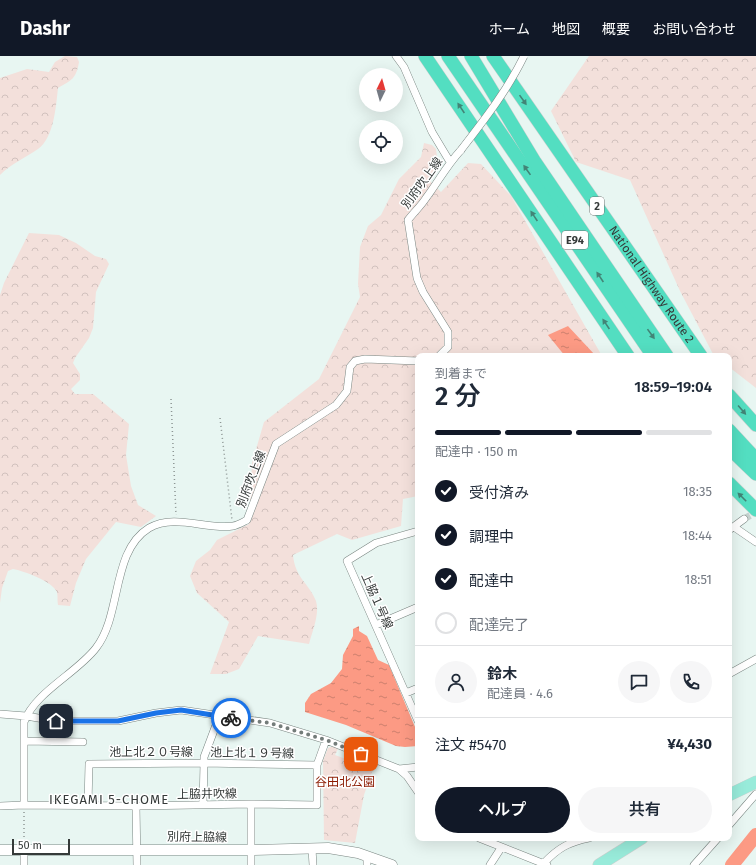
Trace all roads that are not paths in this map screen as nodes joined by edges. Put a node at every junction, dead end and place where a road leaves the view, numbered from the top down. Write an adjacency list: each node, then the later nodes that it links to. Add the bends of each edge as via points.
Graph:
1 (396, 56): 7 (street, via 404,67 432,132)
2 (425, 56): 9 (highway, one-way to 2)
3 (448, 56): 10 (highway, E94, one-way to 3)
4 (471, 56): 11 (highway, E94, one-way to 11, via 535,162)
5 (493, 56): 12 (highway, National Highway Route 2 / 2, one-way to 12)
6 (524, 56): 7 (street, 別府吹上線, bridge, via 514,78)
7 (450, 162): 8 (street, 別府吹上線, via 426,200 408,220 417,278 448,332 448,347)
8 (442, 353)
9 (626, 353)
10 (651, 353)
11 (665, 353)
12 (698, 353)
13 (415, 362): 35 (street, 別府吹上線, via 365,359 355,361 350,367 347,391 336,405 276,444 247,520 232,526 164,522 137,538 126,558 108,626 96,648)
14 (732, 398): 15 (highway, one-way to 15)
15 (756, 425)
16 (732, 434): 18 (highway)
17 (732, 450): 18 (highway)
18 (752, 460): 19 (highway)
19 (756, 474)
20 (732, 486): 21 (highway, one-way to 20)
21 (756, 510)
22 (744, 519): 23 (street)
23 (732, 527)
24 (732, 529): 26 (street)
25 (415, 532): 28 (street, 上脇１号線, via 376,543 347,561)
26 (756, 542)
27 (415, 608): 28 (street)
28 (376, 626): 32 (street, 上脇１号線)
29 (756, 659): 30 (street)
30 (732, 672)
31 (415, 690): 32 (street)
32 (406, 694): 34 (street, 上脇１号線)
33 (0, 714): 35 (street)
34 (415, 714)
35 (26, 716): 36 (street, via 56,721 118,721 181,710); 38 (street)
36 (219, 717): 37 (street, via 270,723); 40 (street, 池上北２０号線)
37 (326, 740): 41 (street); 43 (street)
38 (24, 741): 39 (street); 51 (street)
39 (83, 742)
40 (204, 763): 41 (street, 池上北１９号線); 48 (street, 池上北２０号線, via 89,764); 49 (street, 池上北１９号線)
41 (317, 765): 50 (street, via 317,805)
42 (415, 767): 43 (street)
43 (400, 769): 45 (street)
44 (756, 782): 46 (main road)
45 (415, 788)
46 (732, 794)
47 (756, 794): 54 (street)
48 (88, 804): 51 (street, 上脇井吹線); 53 (street, 上脇井吹線)
49 (203, 804): 50 (street, 上脇井吹線); 53 (street, 上脇井吹線)
50 (251, 804): 64 (street, 上脇井吹線)
51 (24, 805): 52 (street, 上脇井吹線)
52 (0, 806)
53 (136, 806): 61 (street)
54 (732, 822)
55 (486, 841): 60 (street)
56 (575, 841): 66 (street, via 555,851)
57 (637, 841): 73 (main road)
58 (715, 841): 74 (street)
59 (24, 847): 61 (street, 別府上脇線); 63 (street, 別府上脇線); 67 (street)
60 (501, 848): 66 (street); 72 (street)
61 (136, 849): 64 (street, 別府上脇線); 68 (street)
62 (312, 849): 64 (street, 別府上脇線); 65 (street, 別府上脇線, via 328,848); 70 (street)
63 (0, 850)
64 (252, 850): 69 (street, 上脇井吹線)
65 (367, 861): 71 (street, 別府上脇線)
66 (545, 864)
67 (24, 865)
68 (136, 865)
69 (251, 865)
70 (313, 865)
71 (392, 865)
72 (490, 865)
73 (599, 865)
74 (694, 865)

